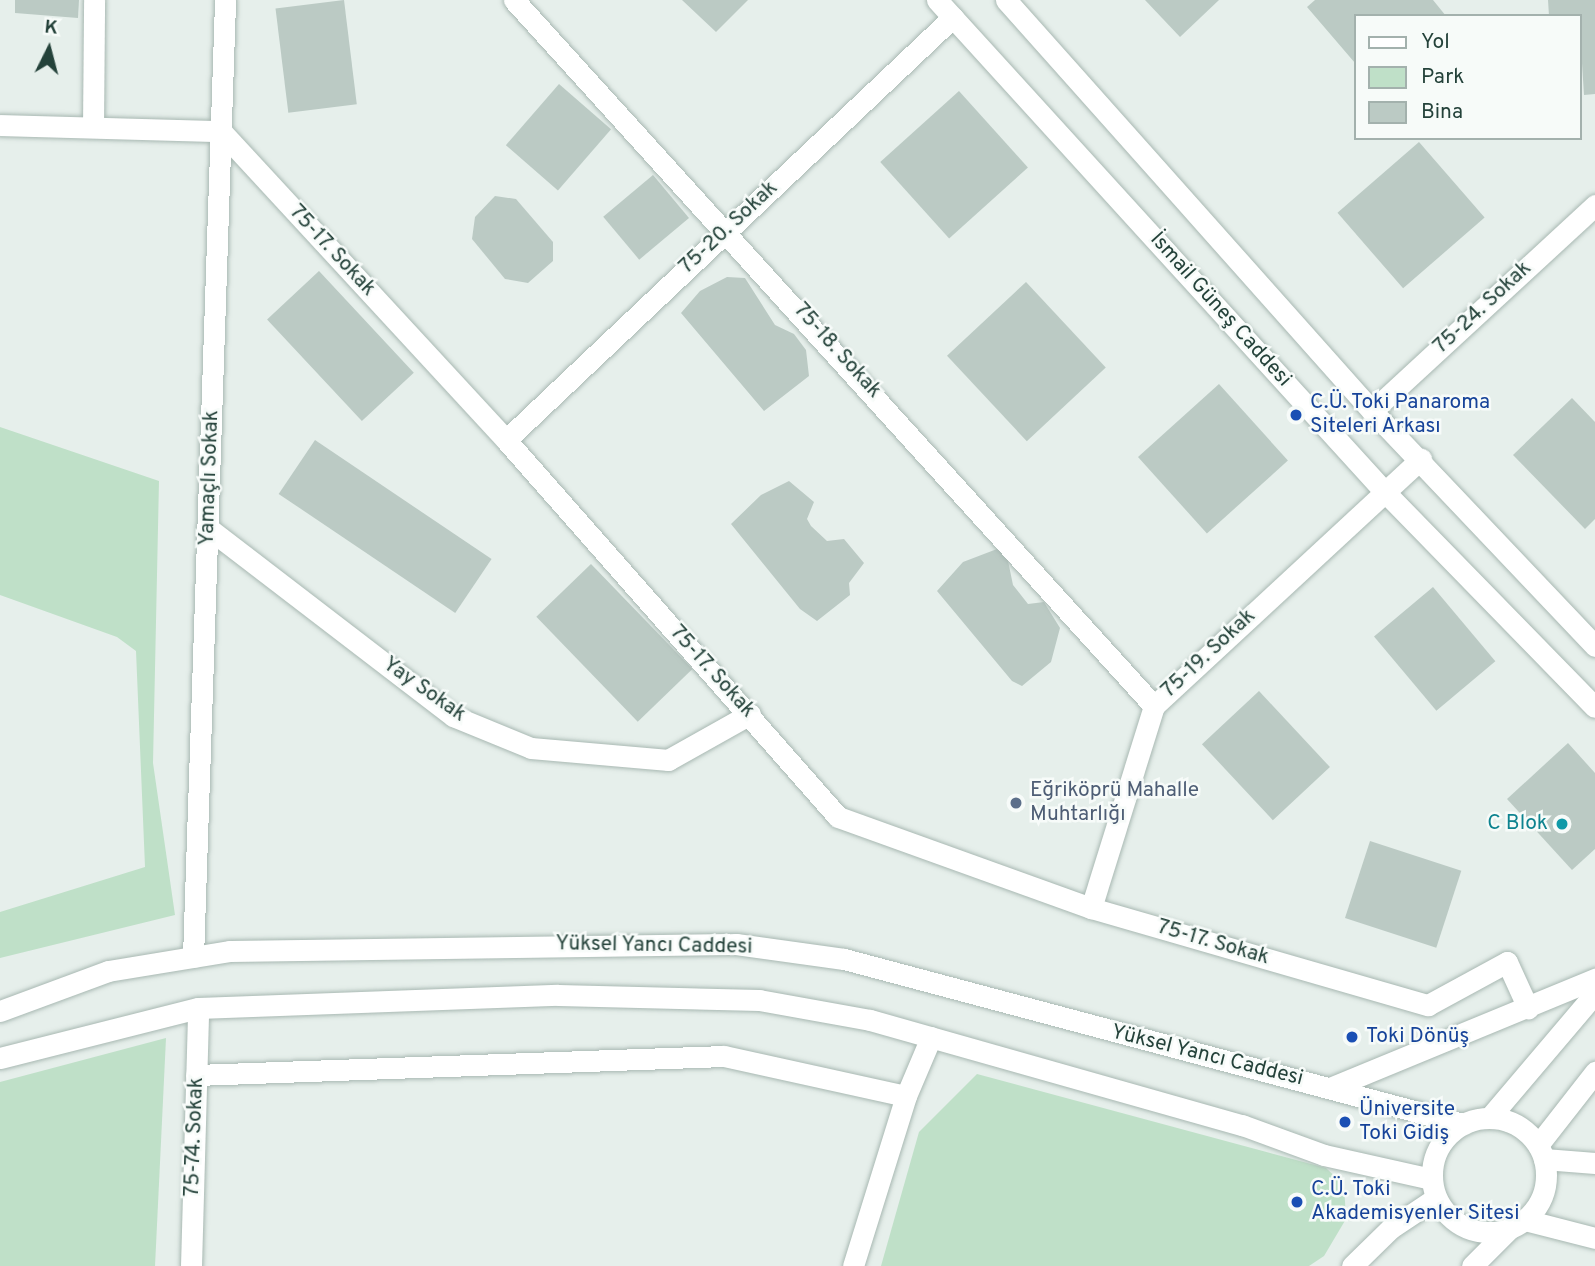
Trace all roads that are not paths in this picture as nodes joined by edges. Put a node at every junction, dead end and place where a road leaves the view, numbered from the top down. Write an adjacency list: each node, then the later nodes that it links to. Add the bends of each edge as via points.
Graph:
1 (94, 0): 8 (street)
2 (225, 0): 9 (street, Yamaçlı Sokak)
3 (514, 0): 11 (street, 75-18. Sokak)
4 (937, 0): 6 (street, İsmail Güneş Caddesi)
5 (1006, 0): 12 (street)
6 (953, 17): 11 (street, 75-20. Sokak); 15 (street, İsmail Güneş Caddesi)
7 (0, 125): 8 (street)
8 (93, 127): 9 (street)
9 (221, 131): 13 (street, 75-17. Sokak); 16 (street, Yamaçlı Sokak)
10 (1595, 205): 12 (street, 75-24. Sokak)
11 (728, 229): 13 (street, 75-20. Sokak); 18 (street, 75-18. Sokak)
12 (1372, 411): 14 (street)
13 (506, 440): 20 (street, 75-17. Sokak)
14 (1421, 459): 15 (street, 75-19. Sokak); 17 (street)
15 (1383, 490): 18 (street, 75-19. Sokak); 19 (street, İsmail Güneş Caddesi)
16 (208, 528): 20 (street, Yay Sokak, via 453,716 531,748 668,760); 22 (street, Yamaçlı Sokak)
17 (1595, 646)
18 (1154, 706): 21 (street, 75-19. Sokak)
19 (1595, 706)
20 (750, 715): 21 (street, 75-17. Sokak, via 838,817)
21 (1091, 908): 26 (street, 75-17. Sokak, via 1428,1005 1507,962)
22 (193, 957): 27 (street, Yüksel Yancı Caddesi, via 108,971); 32 (street, Yüksel Yancı Caddesi, via 230,951 428,945 736,944 844,959)
23 (1595, 979): 26 (street)
24 (1595, 993): 34 (street)
25 (198, 1008): 28 (street, via 688,995 771,1002); 29 (street); 31 (street, 75-74. Sokak)
26 (1528, 1008): 32 (street)
27 (0, 1011)
28 (931, 1037): 33 (street); 38 (street, via 1242,1125)
29 (0, 1058)
30 (1595, 1072): 36 (street)
31 (196, 1075): 33 (street, via 724,1056); 41 (street, 75-74. Sokak)
32 (1330, 1088): 35 (street, Yüksel Yancı Caddesi)
33 (906, 1096): 42 (street)
34 (1490, 1117): 35 (street); 36 (street, via 1517,1125)
35 (1463, 1124): 38 (street, via 1438,1146)
36 (1541, 1152): 37 (street); 39 (street, via 1544,1192)
37 (1595, 1163)
38 (1433, 1188): 39 (street, via 1451,1218 1474,1231); 43 (street)
39 (1517, 1224): 40 (street); 44 (street)
40 (1595, 1238)
41 (191, 1266)
42 (853, 1266)
43 (1352, 1266)
44 (1472, 1266)

